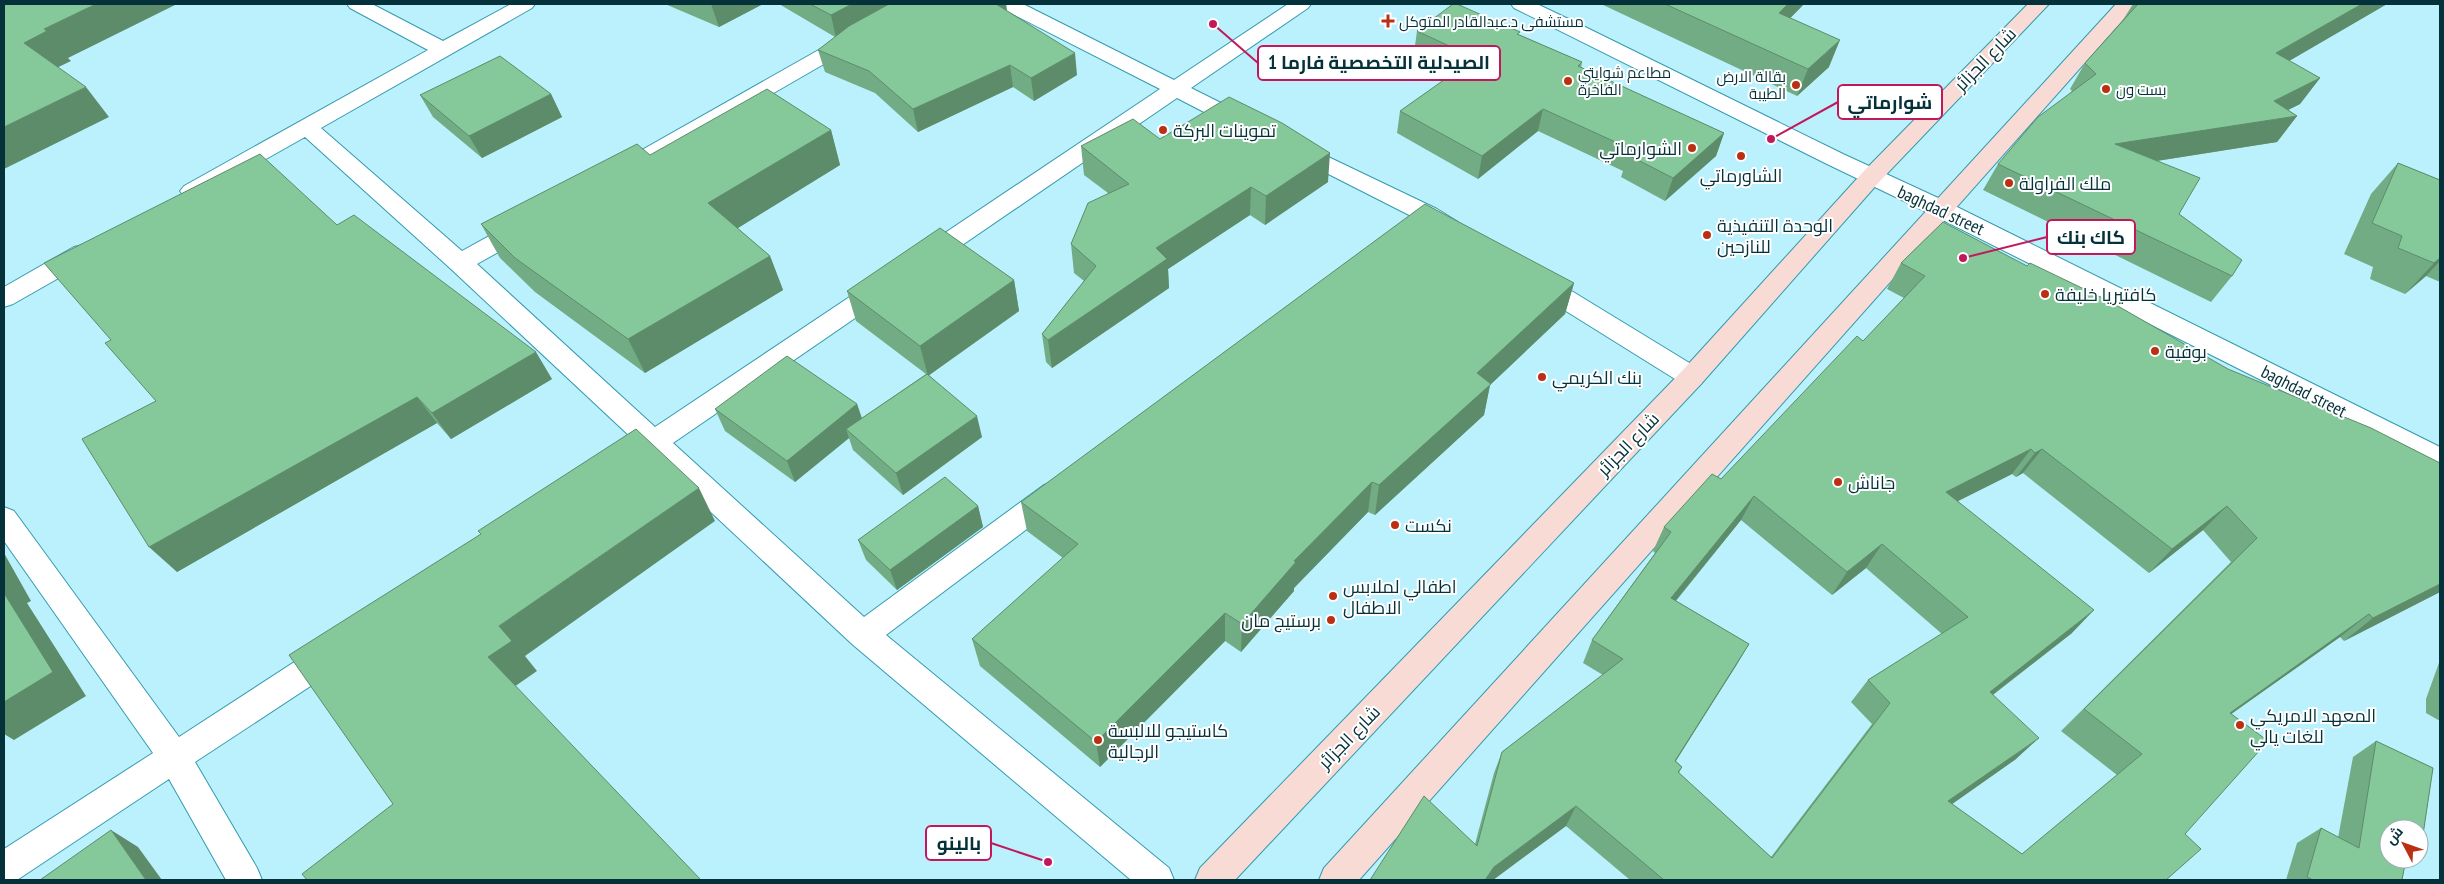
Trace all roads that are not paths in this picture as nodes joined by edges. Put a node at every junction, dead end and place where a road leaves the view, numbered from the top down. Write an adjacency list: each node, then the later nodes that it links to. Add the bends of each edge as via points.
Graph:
1 (357, 4): 9 (street)
2 (525, 4): 9 (street)
3 (914, 4): 13 (street)
4 (1008, 4): 10 (street)
5 (1301, 4): 10 (street)
6 (1521, 4): 12 (street, baghdad street)
7 (2039, 4): 12 (main road, شارع الجزائر)
8 (2127, 4): 15 (main road)
9 (444, 50): 11 (street)
10 (1175, 88): 17 (street); 25 (street)
11 (306, 126): 14 (street); 21 (street)
12 (1870, 177): 15 (street, baghdad street); 24 (main road, شارع الجزائر)
13 (597, 185)
14 (176, 200)
15 (1940, 209): 26 (street, baghdad street); 37 (main road)
16 (546, 214): 21 (street)
17 (1428, 215): 18 (street); 19 (street)
18 (1405, 233)
19 (1471, 241)
20 (99, 244): 23 (street)
21 (460, 264): 25 (street)
22 (1522, 272): 24 (street)
23 (4, 298)
24 (1692, 377): 36 (main road, شارع الجزائر)
25 (654, 443): 27 (street); 30 (street)
26 (2440, 459)
27 (604, 475)
28 (1070, 481): 30 (street)
29 (4, 519): 32 (street)
30 (863, 635): 35 (street)
31 (357, 638): 32 (street)
32 (175, 758): 33 (street); 34 (street)
33 (4, 868)
34 (245, 880)
35 (1157, 880)
36 (1212, 880)
37 (1336, 880)

